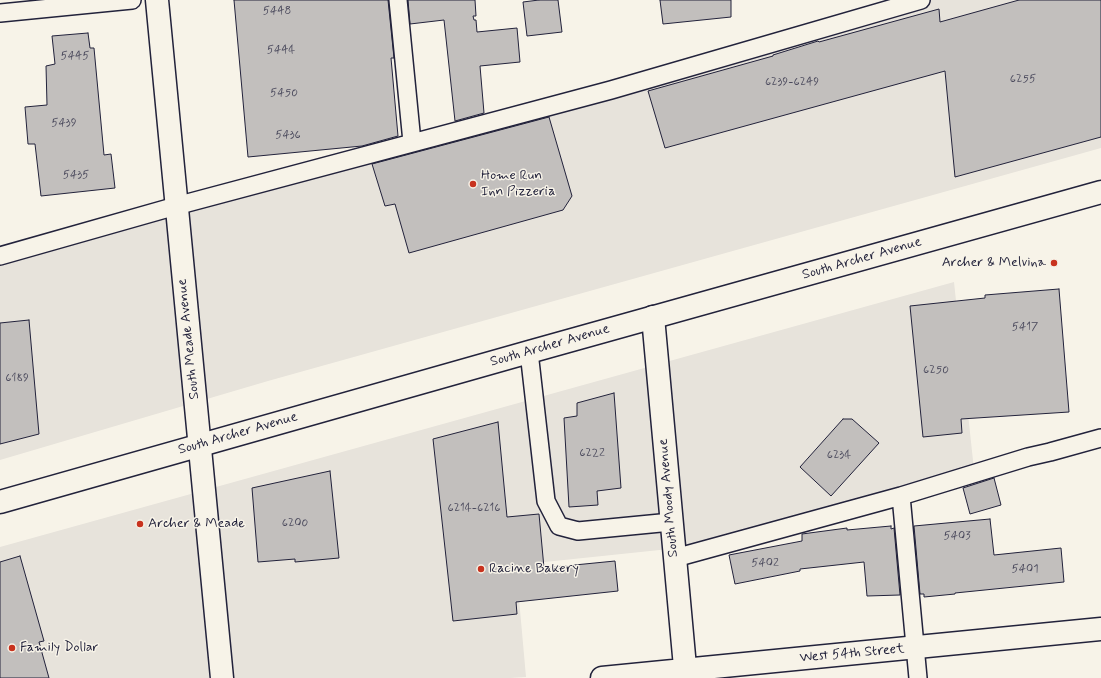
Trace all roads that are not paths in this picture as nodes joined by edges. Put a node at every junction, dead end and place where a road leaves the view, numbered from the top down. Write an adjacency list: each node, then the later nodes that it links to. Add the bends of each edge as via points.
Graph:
1 (132, 0): 5 (lane)
2 (157, 0): 8 (street, South Meade Avenue)
3 (398, 0): 6 (lane)
4 (921, 0): 6 (lane, via 611,90)
5 (0, 13)
6 (412, 142): 8 (lane)
7 (1101, 192): 10 (street, South Archer Avenue)
8 (176, 206): 9 (lane); 13 (street, South Meade Avenue)
9 (0, 256)
10 (652, 317): 11 (street, South Archer Avenue); 16 (street, South Moody Avenue)
11 (529, 352): 13 (street, South Archer Avenue); 16 (lane, via 546,501 559,526 578,532)
12 (1101, 438): 14 (lane, via 1028,456)
13 (200, 445): 15 (street, South Archer Avenue); 21 (street, South Meade Avenue)
14 (901, 496): 17 (lane); 19 (lane)
15 (0, 502)
16 (671, 522): 17 (street, South Moody Avenue)
17 (675, 558): 20 (street, South Moody Avenue)
18 (1101, 629): 19 (street, West 54th Street)
19 (915, 648): 20 (street, West 54th Street); 23 (lane)
20 (685, 674): 22 (street, West 54th Street)
21 (222, 678)
22 (602, 678)
23 (918, 678)

